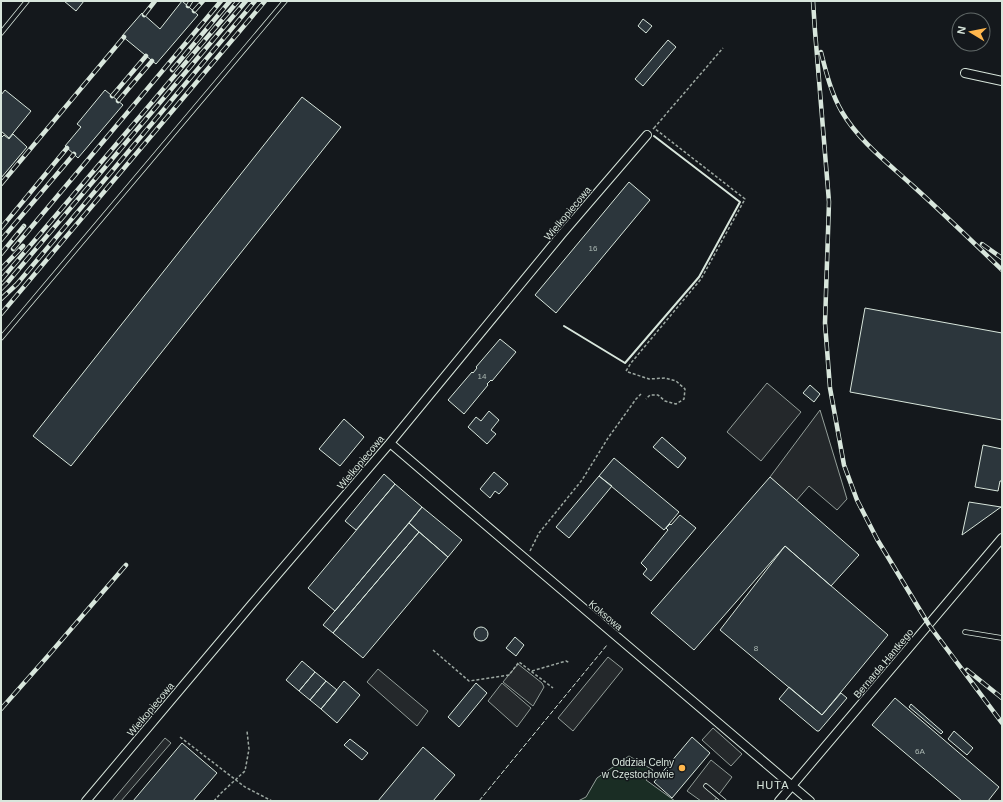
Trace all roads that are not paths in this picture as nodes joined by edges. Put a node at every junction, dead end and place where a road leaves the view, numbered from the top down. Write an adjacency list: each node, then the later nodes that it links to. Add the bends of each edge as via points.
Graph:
1 (27, 1): 3 (lane)
2 (285, 1): 7 (lane)
3 (1, 32)
4 (965, 74): 5 (street)
5 (1002, 81)
6 (647, 134): 8 (street, Wielkopiecowa)
7 (1, 338)
8 (390, 442): 13 (street, Koksowa); 14 (street, Wielkopiecowa)
9 (1002, 538): 13 (street, Bernarda Hantkego)
10 (965, 632): 11 (lane)
11 (1002, 638)
12 (706, 786): 15 (lane)
13 (792, 786): 16 (street, Bernarda Hantkego); 17 (street, Koksowa)
14 (86, 801)
15 (724, 801)
16 (779, 801)
17 (810, 801)

